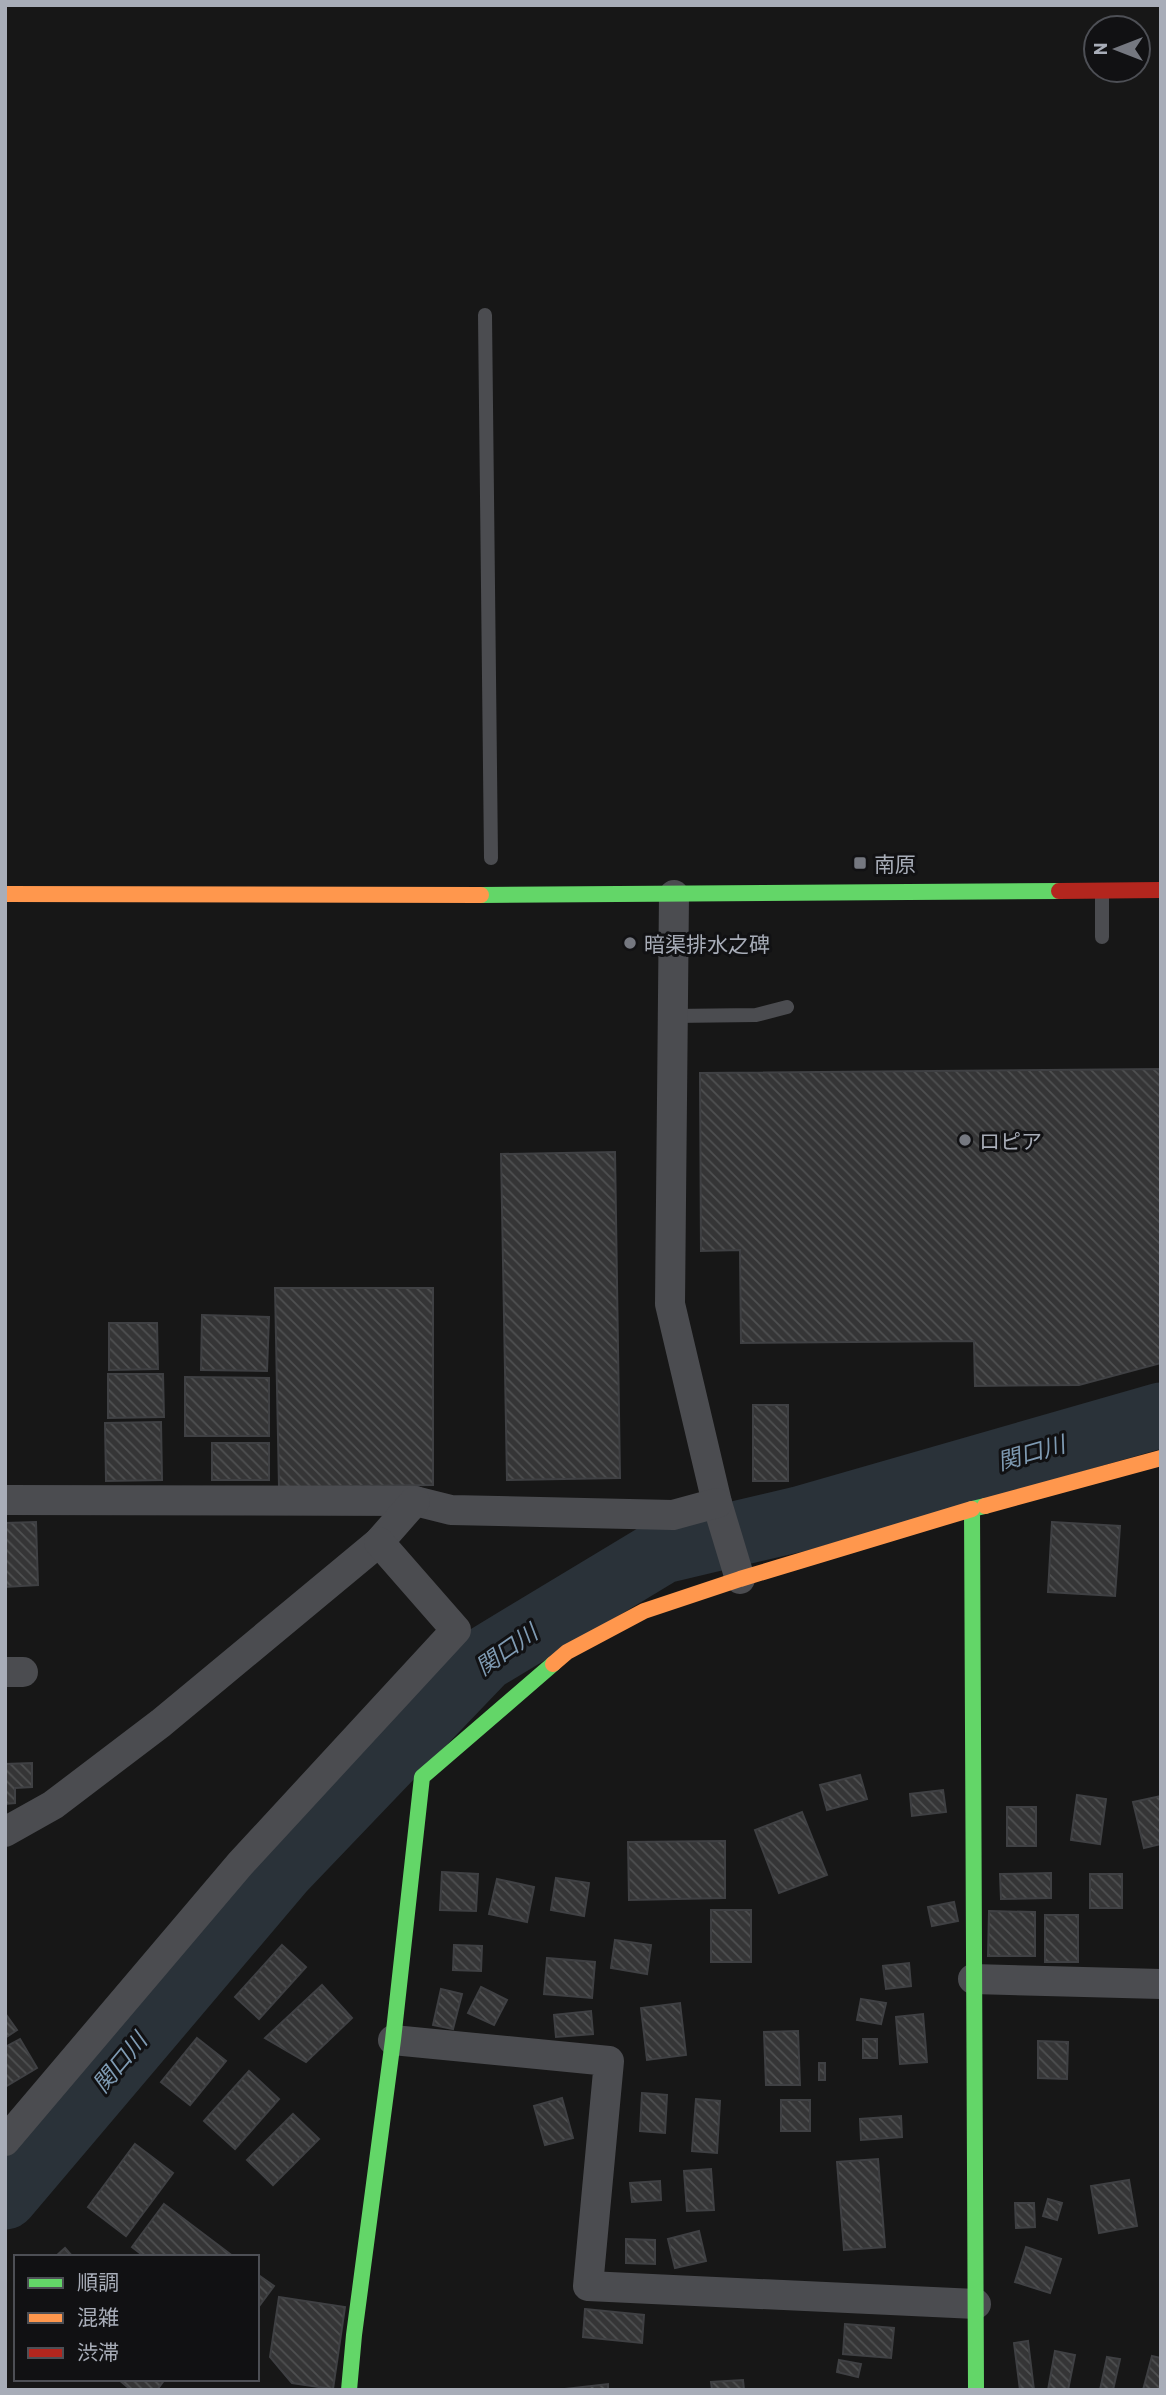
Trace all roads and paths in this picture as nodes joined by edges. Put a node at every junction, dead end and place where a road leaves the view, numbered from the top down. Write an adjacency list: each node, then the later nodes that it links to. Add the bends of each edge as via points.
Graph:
1 (485, 315): 2 (lane)
2 (491, 858)
3 (1161, 890): 4 (street)
4 (1102, 891): 6 (street); 7 (lane)
5 (5, 894): 6 (street)
6 (674, 895): 9 (street)
7 (1102, 937)
8 (787, 1006): 9 (lane, via 756,1015)
9 (673, 1016): 13 (street, via 670,1304)
10 (1161, 1458): 14 (street)
11 (5, 1500): 12 (street)
12 (415, 1501): 13 (street, via 451,1510 673,1515); 15 (street)
13 (717, 1503): 16 (street)
14 (972, 1509): 16 (street); 18 (street)
15 (379, 1542): 17 (street, via 161,1723 53,1805); 21 (street, via 456,1630 240,1864)
16 (740, 1579): 20 (street, via 644,1611 567,1652 422,1777)
17 (5, 1832)
18 (973, 1979): 19 (street); 22 (street)
19 (1161, 1984)
20 (393, 2040): 22 (street, via 609,2061 588,2286); 23 (street)
21 (5, 2141)
22 (976, 2304): 24 (street)
23 (349, 2390)
24 (976, 2390)

